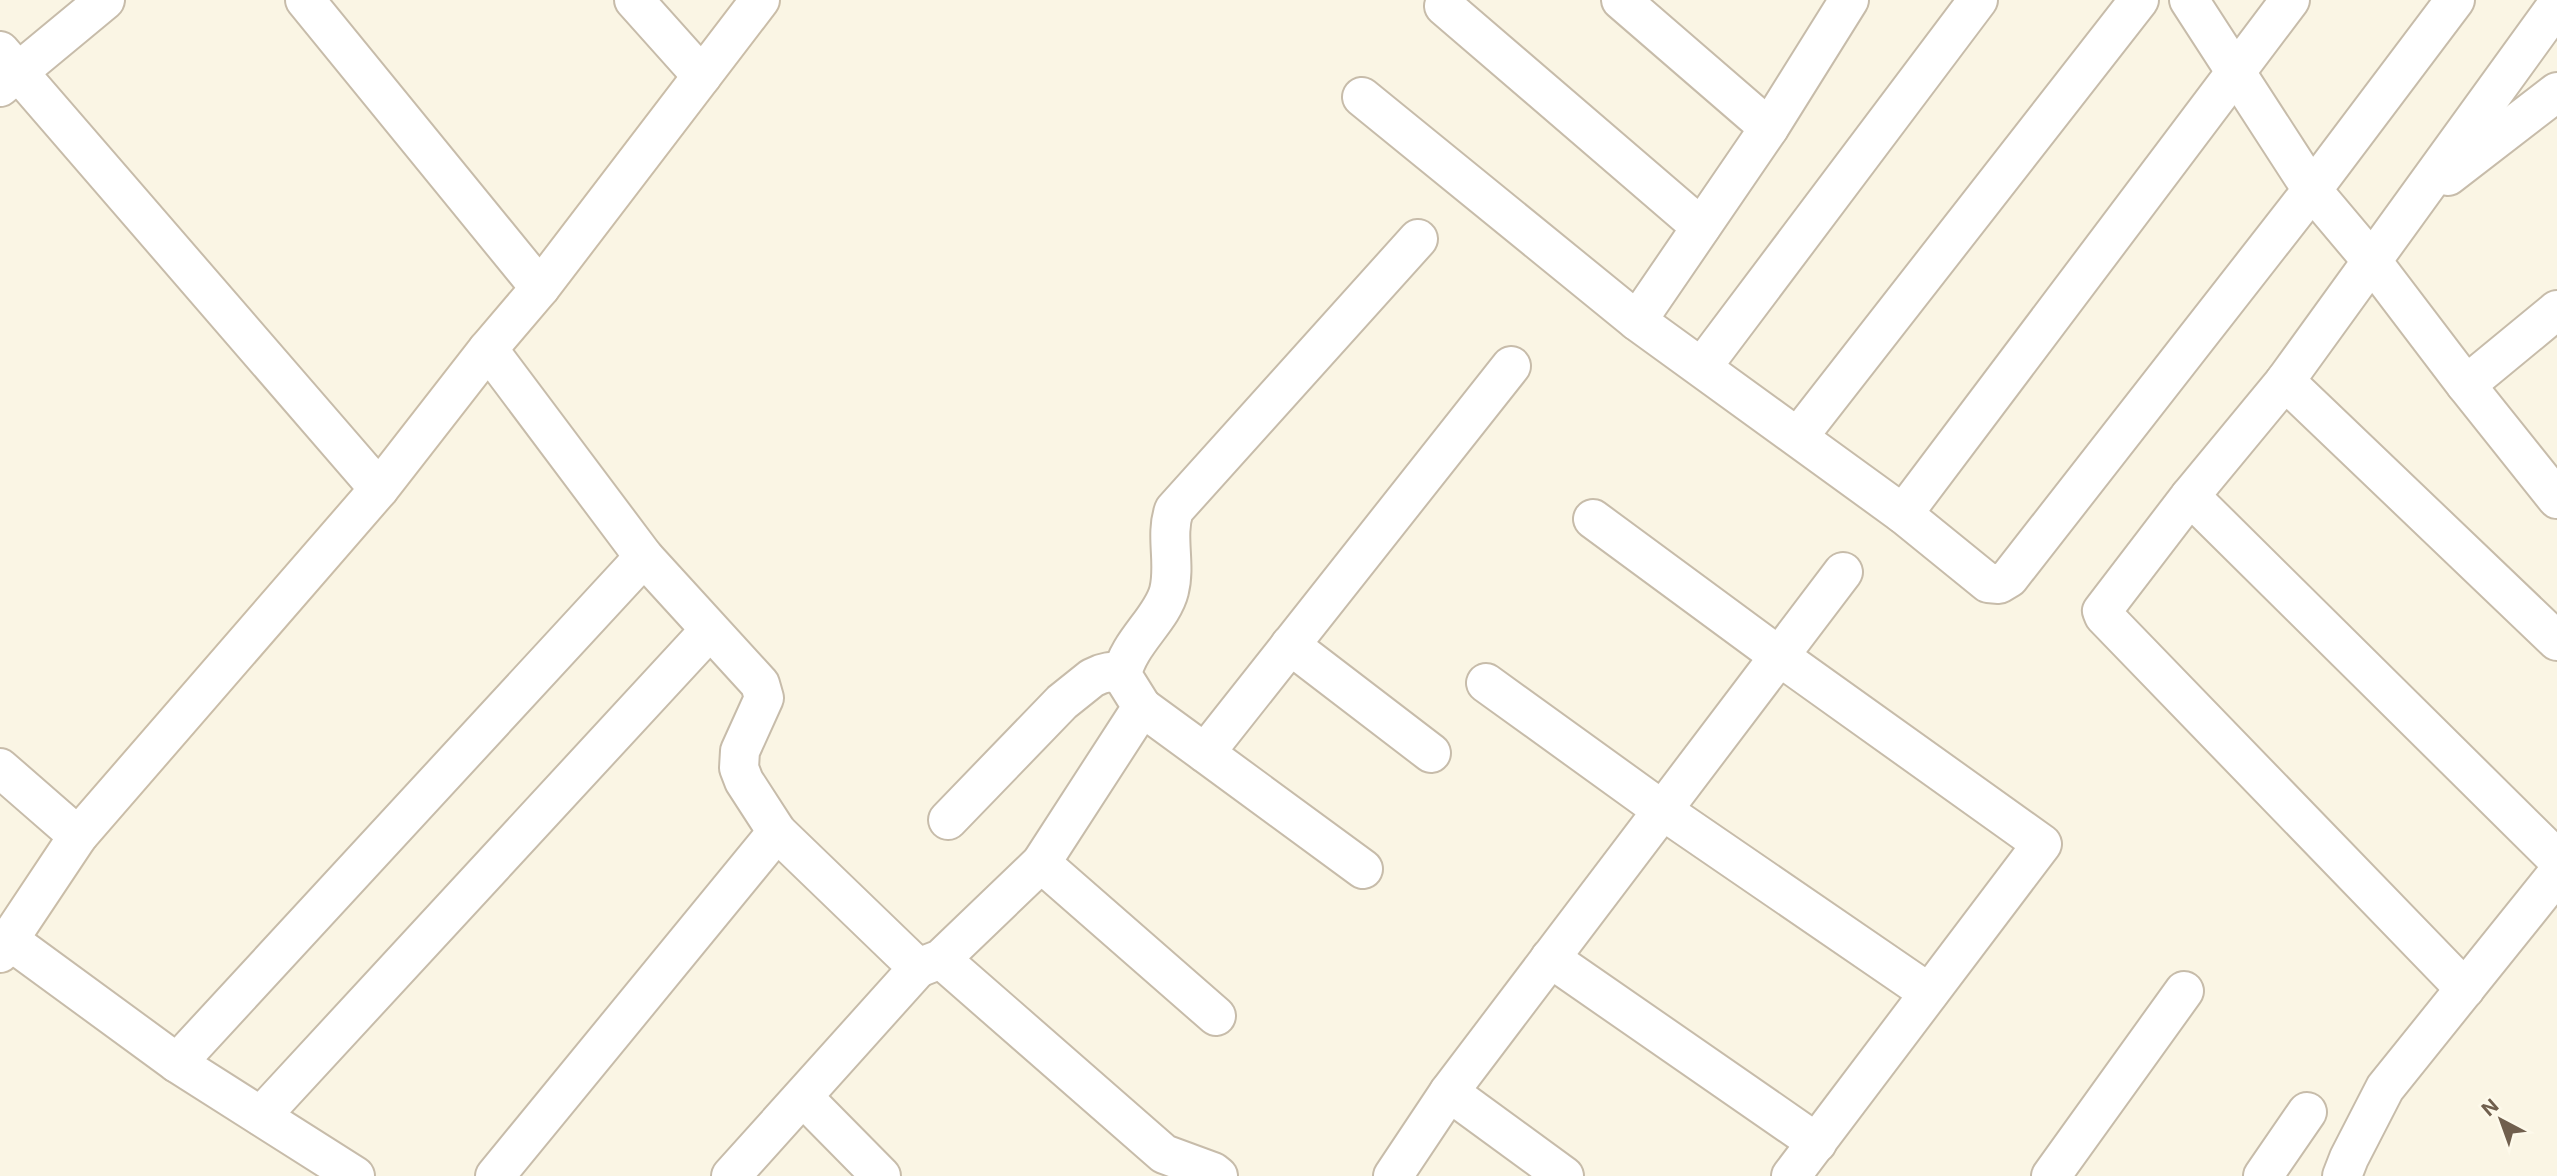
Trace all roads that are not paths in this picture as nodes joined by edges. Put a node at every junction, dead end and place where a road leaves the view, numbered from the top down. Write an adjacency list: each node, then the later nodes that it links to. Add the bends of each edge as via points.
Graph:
1 (105, 0): 14 (street)
2 (305, 0): 25 (street)
3 (634, 0): 16 (street)
4 (760, 0): 16 (street)
5 (1620, 0): 19 (street)
6 (1849, 0): 19 (street)
7 (1978, 0): 30 (street)
8 (2139, 0): 33 (street)
9 (2189, 0): 15 (street)
10 (2290, 0): 15 (street)
11 (2455, 0): 20 (street)
12 (2557, 5): 21 (street)
13 (1444, 6): 22 (street)
14 (6, 70): 34 (street)
15 (2236, 71): 20 (street); 37 (street)
16 (702, 76): 25 (street)
17 (2557, 92): 21 (street)
18 (1362, 97): 27 (street)
19 (1769, 128): 22 (street)
20 (2312, 190): 24 (street); 37 (street, via 2009,578 1999,584 1988,583)
21 (2412, 204): 24 (street)
22 (1702, 226): 27 (street)
23 (1418, 239): 46 (street, via 1174,510 1168,595 1125,662)
24 (2371, 260): 31 (street); 32 (street)
25 (540, 288): 28 (street)
26 (2557, 310): 32 (street)
27 (1637, 321): 30 (street)
28 (488, 349): 34 (street); 39 (street)
29 (1511, 366): 43 (street)
30 (1702, 367): 33 (street)
31 (2285, 381): 35 (street); 42 (street)
32 (2466, 386): 36 (street)
33 (1798, 437): 37 (street)
34 (379, 489): 53 (street)
35 (2190, 496): 54 (street); 61 (street, via 2107,603 2104,616)
36 (2557, 499)
37 (1903, 514)
38 (1593, 519): 44 (street)
39 (644, 557): 41 (street); 65 (street)
40 (1843, 572): 44 (street)
41 (709, 631): 52 (street, via 763,692 740,751 739,768); 69 (street)
42 (2557, 641)
43 (1290, 645): 47 (street); 48 (street)
44 (1779, 656): 50 (street); 63 (street, via 2042,844)
45 (1486, 683): 50 (street)
46 (1132, 691): 47 (street); 51 (street, via 1109,672 1092,678 1062,702); 55 (street)
47 (1205, 753): 56 (street)
48 (1431, 753)
49 (0, 768): 53 (street)
50 (1662, 810): 59 (street); 63 (street)
51 (948, 820)
52 (777, 832): 60 (street); 73 (street)
53 (78, 836): 58 (street)
54 (2557, 859)
55 (1041, 863): 60 (street); 64 (street)
56 (1363, 869)
57 (2557, 874): 61 (street)
58 (4, 947): 65 (street)
59 (1550, 958): 66 (street); 70 (street)
60 (929, 963): 67 (street); 71 (street)
61 (2465, 989): 82 (street, via 2385,1088)
62 (2184, 991): 80 (street)
63 (1929, 993): 70 (street)
64 (1216, 1016)
65 (177, 1063): 69 (street)
66 (1449, 1092): 77 (street); 78 (street)
67 (803, 1097): 74 (street); 75 (street)
68 (2307, 1112): 81 (street)
69 (261, 1116): 72 (street)
70 (1817, 1143): 79 (street)
71 (1156, 1165): 76 (street)
72 (355, 1176)
73 (495, 1176)
74 (731, 1176)
75 (881, 1176)
76 (1218, 1176)
77 (1393, 1176)
78 (1564, 1176)
79 (1791, 1176)
80 (2050, 1176)
81 (2263, 1176)
82 (2342, 1176)

